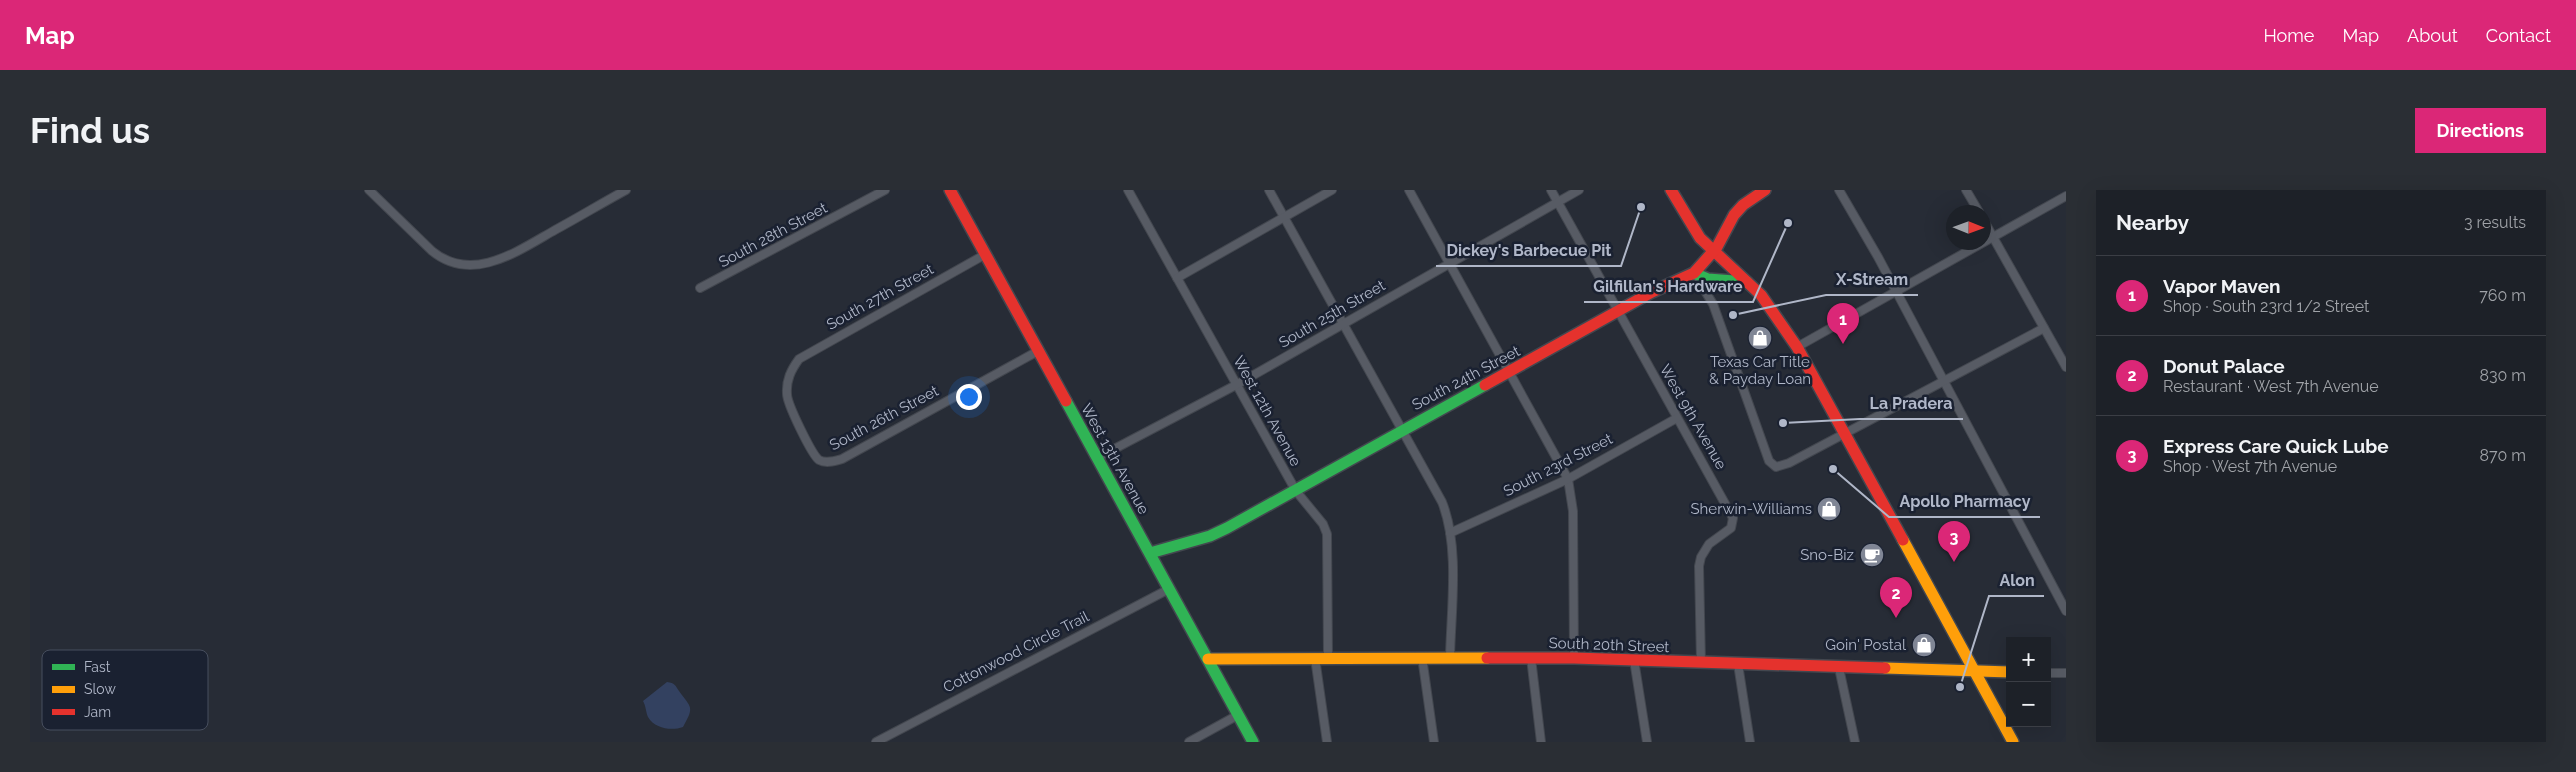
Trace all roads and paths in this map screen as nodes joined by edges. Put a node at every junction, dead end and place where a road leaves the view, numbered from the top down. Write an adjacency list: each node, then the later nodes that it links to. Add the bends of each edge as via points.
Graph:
1 (369, 190): 2 (street, via 440,258 458,264 503,259)
2 (626, 190)
3 (885, 190): 27 (street, South 28th Street)
4 (950, 190): 22 (street, West 13th Avenue)
5 (1128, 190): 25 (street, West 12th Avenue)
6 (1269, 190): 18 (street)
7 (1332, 190): 18 (street)
8 (1409, 190): 23 (street)
9 (1551, 190): 16 (street, West 9th Avenue)
10 (1578, 190): 16 (street, South 25th Street)
11 (1671, 190): 21 (street, via 1700,238)
12 (1765, 190): 21 (street, South 24th Street, via 1734,215)
13 (1839, 190): 28 (street)
14 (1966, 190): 17 (street)
15 (2066, 196): 20 (street)
16 (1557, 202): 23 (street, South 25th Street); 29 (street, West 9th Avenue)
17 (1974, 205)
18 (1284, 217): 25 (street); 30 (street)
19 (1991, 234): 20 (street)
20 (1993, 238): 28 (street); 31 (street)
21 (1714, 251): 24 (street, South 24th Street); 26 (street)
22 (986, 254): 33 (street, West 13th Avenue); 42 (street, South 27th Street, via 808,352 791,370 787,381 788,402)
23 (1448, 263): 30 (street, South 25th Street); 35 (street)
24 (1694, 273): 26 (street, via 1708,279); 29 (street, South 24th Street); 40 (street, via 1713,304 1769,461 1776,467 1789,463)
25 (1177, 278): 37 (street, West 12th Avenue)
26 (1747, 282): 32 (street, via 1771,307)
27 (700, 288)
28 (1897, 292): 32 (street); 36 (street)
29 (1617, 311): 35 (street, South 24th Street); 38 (street, West 9th Avenue)
30 (1343, 324): 37 (street, South 25th Street); 39 (street)
31 (2044, 328): 34 (street); 36 (street)
32 (1797, 347): 40 (street)
33 (1038, 351): 41 (street, West 13th Avenue); 42 (street, South 26th Street, via 842,459)
34 (2066, 367)
35 (1510, 372): 39 (street, South 24th Street); 43 (street)
36 (1944, 381): 40 (street); 48 (street)
37 (1236, 385): 41 (street, South 25th Street); 44 (street, West 12th Avenue)
38 (1677, 418): 43 (street, South 23rd Street); 57 (street, West 9th Avenue, via 1734,518 1731,528 1704,549 1698,566)
39 (1402, 430): 44 (street, South 24th Street); 45 (street, via 1442,502)
40 (1844, 432): 60 (street)
41 (1097, 458): 46 (street, West 13th Avenue)
42 (820, 461)
43 (1568, 479): 45 (street, South 23rd Street); 54 (street, via 1574,511)
44 (1296, 491): 46 (street, South 24th Street, via 1210,536); 49 (street, West 12th Avenue, via 1323,524 1327,534)
45 (1450, 533): 52 (street)
46 (1150, 553): 47 (street, West 13th Avenue)
47 (1169, 589): 55 (street, West 13th Avenue); 65 (street, Cottonwood Circle Trail)
48 (2066, 611)
49 (1328, 657): 50 (street, South 20th Street); 51 (street, South 20th Street)
50 (1422, 657): 52 (street, South 20th Street); 69 (street)
51 (1315, 658): 55 (street, South 20th Street); 68 (street)
52 (1450, 658): 53 (street, South 20th Street)
53 (1531, 658): 54 (street, South 20th Street); 70 (street)
54 (1574, 658): 56 (street, South 20th Street)
55 (1208, 659): 64 (street, West 13th Avenue)
56 (1634, 660): 57 (street, South 20th Street); 71 (street)
57 (1701, 663): 58 (street, South 20th Street)
58 (1738, 664): 59 (street, South 20th Street); 72 (street)
59 (1839, 668): 60 (street, South 20th Street); 73 (street)
60 (1974, 671): 61 (street, South 20th Street); 74 (street)
61 (2006, 672)
62 (2051, 673): 63 (street)
63 (2066, 673)
64 (1238, 715): 66 (street); 67 (street, West 13th Avenue)
65 (876, 742)
66 (1189, 742)
67 (1253, 742)
68 (1327, 742)
69 (1434, 742)
70 (1541, 742)
71 (1647, 742)
72 (1750, 742)
73 (1855, 742)
74 (2013, 742)

